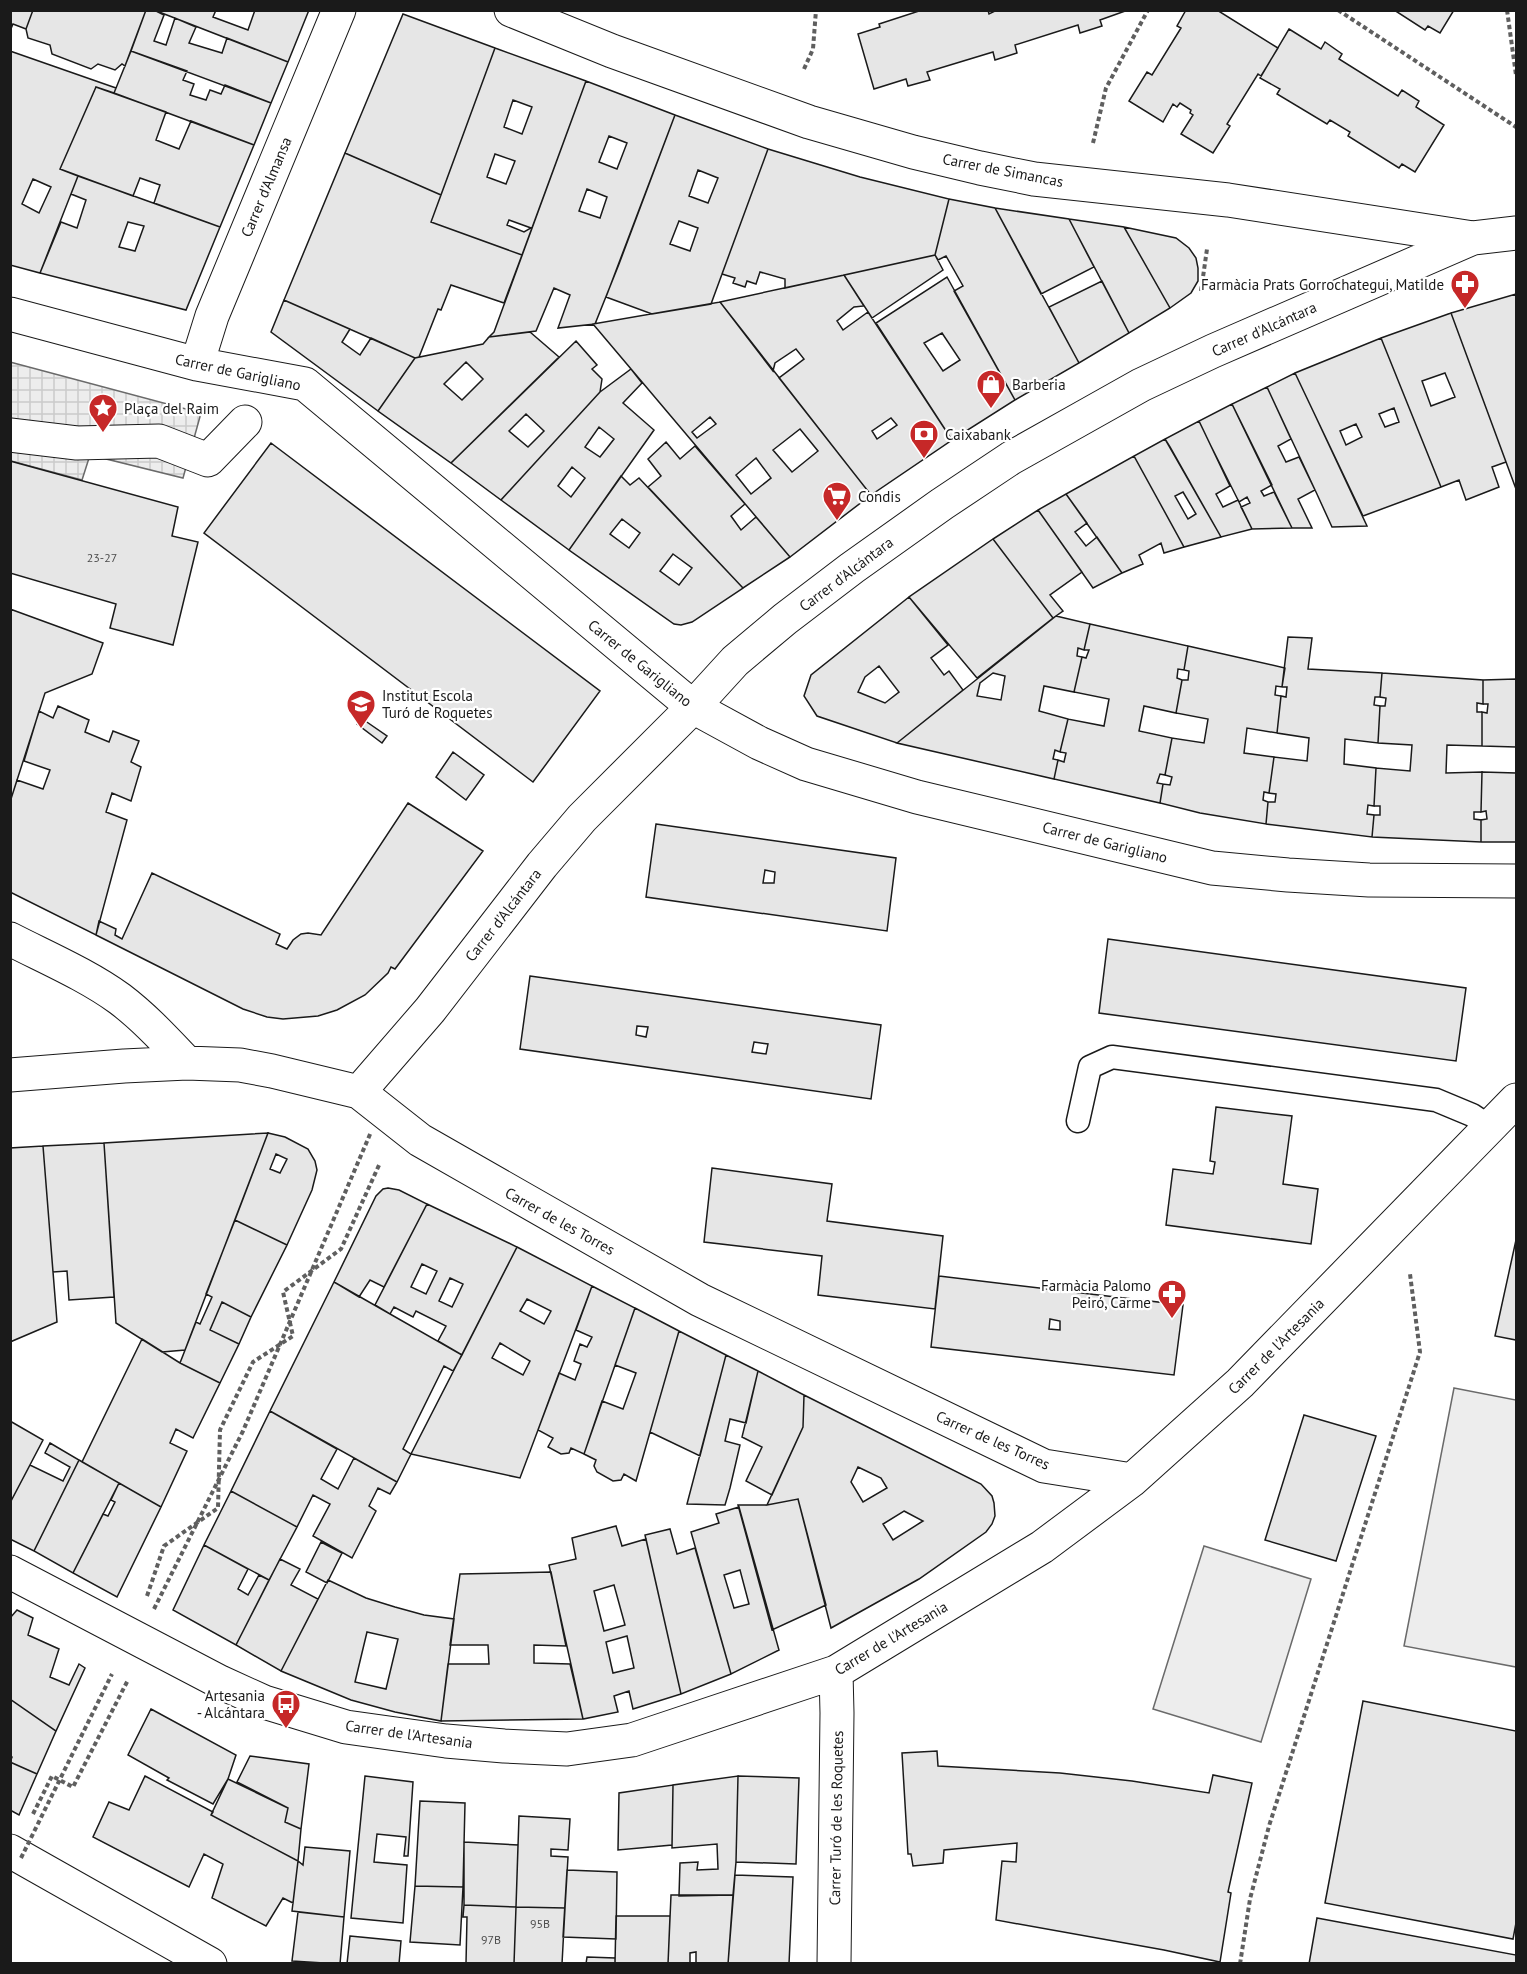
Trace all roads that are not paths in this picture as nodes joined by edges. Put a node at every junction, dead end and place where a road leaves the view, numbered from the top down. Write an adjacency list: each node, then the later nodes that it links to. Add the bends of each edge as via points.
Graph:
1 (339, 10): 6 (street, Carrer d'Almansa, via 213,316)
2 (511, 10): 4 (street, Carrer de Simancas, via 809,122 924,154 1034,179 1228,200)
3 (1516, 233): 4 (street, Carrer de Simancas)
4 (1473, 238): 9 (street, Carrer d'Alcántara, via 1151,380 1011,458 785,619 735,661)
5 (10, 314): 6 (street, Carrer de Garigliano)
6 (197, 364): 9 (street, Carrer de Garigliano, via 305,384)
7 (245, 422): 8 (street, via 207,460 162,430 77,443)
8 (10, 435)
9 (693, 707): 10 (street, Carrer de Garigliano, via 806,764 917,797 1212,868 1369,880); 14 (street, Carrer d'Alcántara, via 582,818 430,1010)
10 (1516, 881)
11 (10, 939): 12 (street, via 120,999 155,1028)
12 (187, 1063): 13 (street, Carrer de les Torres); 14 (street, Carrer de les Torres, via 240,1065)
13 (10, 1076)
14 (359, 1092): 18 (street, Carrer de les Torres, via 420,1140 700,1300 1044,1466)
15 (1516, 1100): 17 (street, Carrer de l'Artesania)
16 (1078, 1120): 17 (lane, via 1090,1067 1112,1057 1436,1100)
17 (1490, 1126): 18 (street, Carrer de l'Artesania, via 1240,1383)
18 (1132, 1480): 20 (street, Carrer de l'Artesania, via 1042,1547)
19 (10, 1572): 20 (street, Carrer de l'Artesania, via 264,1702 346,1727 446,1741 567,1749 632,1740)
20 (836, 1672): 23 (street, Carrer Turó de les Roquetes)
21 (16, 1854): 22 (street)
22 (210, 1964)
23 (834, 1964)

